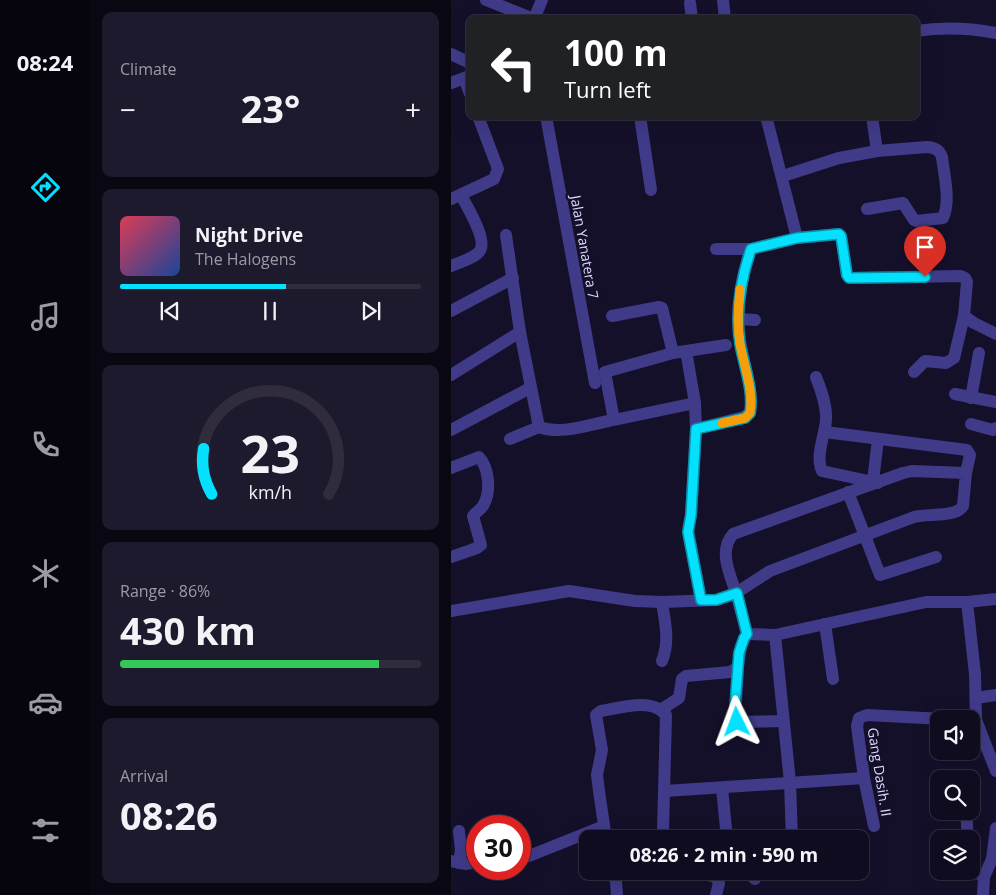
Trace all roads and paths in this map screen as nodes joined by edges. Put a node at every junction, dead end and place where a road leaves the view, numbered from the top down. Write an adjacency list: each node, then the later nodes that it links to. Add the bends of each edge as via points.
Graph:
1 (485, 0): 5 (street)
2 (542, 0): 6 (street)
3 (723, 0): 8 (street)
4 (690, 3): 7 (street)
5 (524, 15)
6 (536, 15)
7 (692, 15)
8 (725, 15)
9 (920, 31): 10 (street, via 949,28)
10 (996, 33)
11 (451, 54): 12 (street)
12 (466, 62)
13 (466, 77): 14 (street)
14 (451, 83)
15 (480, 120): 23 (street, via 497,174 495,179)
16 (548, 120): 45 (street, Jalan Yanatera 7)
17 (642, 120): 22 (street)
18 (767, 120): 21 (street)
19 (873, 120): 20 (street)
20 (877, 151): 21 (street, via 823,162); 24 (street, via 927,147 940,150 946,212 941,219 917,221 903,204)
21 (783, 176): 26 (street)
22 (651, 190)
23 (456, 197): 29 (street, via 483,242 477,254)
24 (867, 209)
25 (506, 235): 30 (street)
26 (797, 238): 28 (street); 33 (street, via 839,234 849,278 961,276 967,282)
27 (716, 249): 28 (street)
28 (751, 249): 34 (street, via 740,291)
29 (451, 266)
30 (513, 278): 31 (street); 36 (street)
31 (451, 311)
32 (612, 316): 40 (street, via 663,308)
33 (964, 316): 37 (street); 42 (street, via 954,358 946,363 925,362)
34 (739, 319): 35 (street); 55 (street, via 750,413 745,418)
35 (755, 320)
36 (520, 332): 43 (street); 46 (street)
37 (996, 334)
38 (726, 345): 39 (street)
39 (686, 351): 40 (street); 50 (street)
40 (673, 353): 50 (street, via 605,372 614,420)
41 (979, 353): 48 (street)
42 (915, 372)
43 (451, 374)
44 (816, 378): 57 (street, via 826,412)
45 (595, 384)
46 (530, 388): 53 (street); 56 (street)
47 (955, 394): 48 (street)
48 (971, 398): 49 (street)
49 (996, 402)
50 (695, 404): 55 (street)
51 (609, 421): 53 (street, via 564,430)
52 (971, 424): 54 (street, via 991,430)
53 (539, 427): 58 (street)
54 (996, 428)
55 (696, 429): 69 (street, via 688,532)
56 (451, 430)
57 (825, 432): 59 (street); 62 (street, via 819,466 822,470)
58 (510, 439)
59 (878, 440): 61 (street, via 967,450 970,455); 62 (street)
60 (451, 468): 65 (street, via 479,456 485,464 488,483 484,504 473,516 481,545)
61 (966, 473): 62 (street, via 912,472); 64 (street, via 961,510 914,517)
62 (875, 482): 63 (street)
63 (848, 492): 64 (street); 67 (street, via 733,534 725,552)
64 (865, 536): 66 (street, via 880,575); 67 (street, via 770,571)
65 (451, 557)
66 (937, 557)
67 (737, 593): 69 (street, via 716,600); 74 (street)
68 (996, 599): 71 (street)
69 (701, 600): 70 (street)
70 (662, 602): 72 (street, via 569,591); 76 (street, via 667,645)
71 (967, 602): 73 (street, via 926,602); 80 (street)
72 (451, 611)
73 (825, 624): 75 (street); 78 (street)
74 (747, 634): 75 (street); 77 (street, via 741,646)
75 (775, 635): 84 (street)
76 (661, 661)
77 (738, 667): 81 (street, via 730,672 687,676 682,679 679,698); 84 (street, via 735,720)
78 (833, 679)
79 (996, 695): 80 (street)
80 (976, 698): 82 (street)
81 (662, 710): 90 (street, via 666,715); 91 (street, via 656,706 641,705 601,711 596,715 602,750 597,775)
82 (974, 710)
83 (930, 718): 87 (street, Gang Dasih. II, via 867,715 859,718 857,726)
84 (783, 721): 88 (street)
85 (980, 736): 86 (street)
86 (996, 771)
87 (864, 778): 88 (street); 92 (street, Gang Dasih. II)
88 (789, 782): 89 (street); 97 (street)
89 (723, 788): 90 (street); 96 (street)
90 (665, 791): 95 (street)
91 (604, 826): 94 (street); 99 (street)
92 (874, 826)
93 (996, 828): 102 (street, via 992,859)
94 (605, 830)
95 (663, 830)
96 (726, 830)
97 (792, 830)
98 (459, 831): 100 (street, via 461,850)
99 (531, 855)
100 (455, 862)
101 (980, 875): 102 (street)
102 (984, 878): 107 (street)
103 (615, 880): 105 (street)
104 (718, 880): 106 (street)
105 (617, 895)
106 (716, 895)
107 (983, 895)

